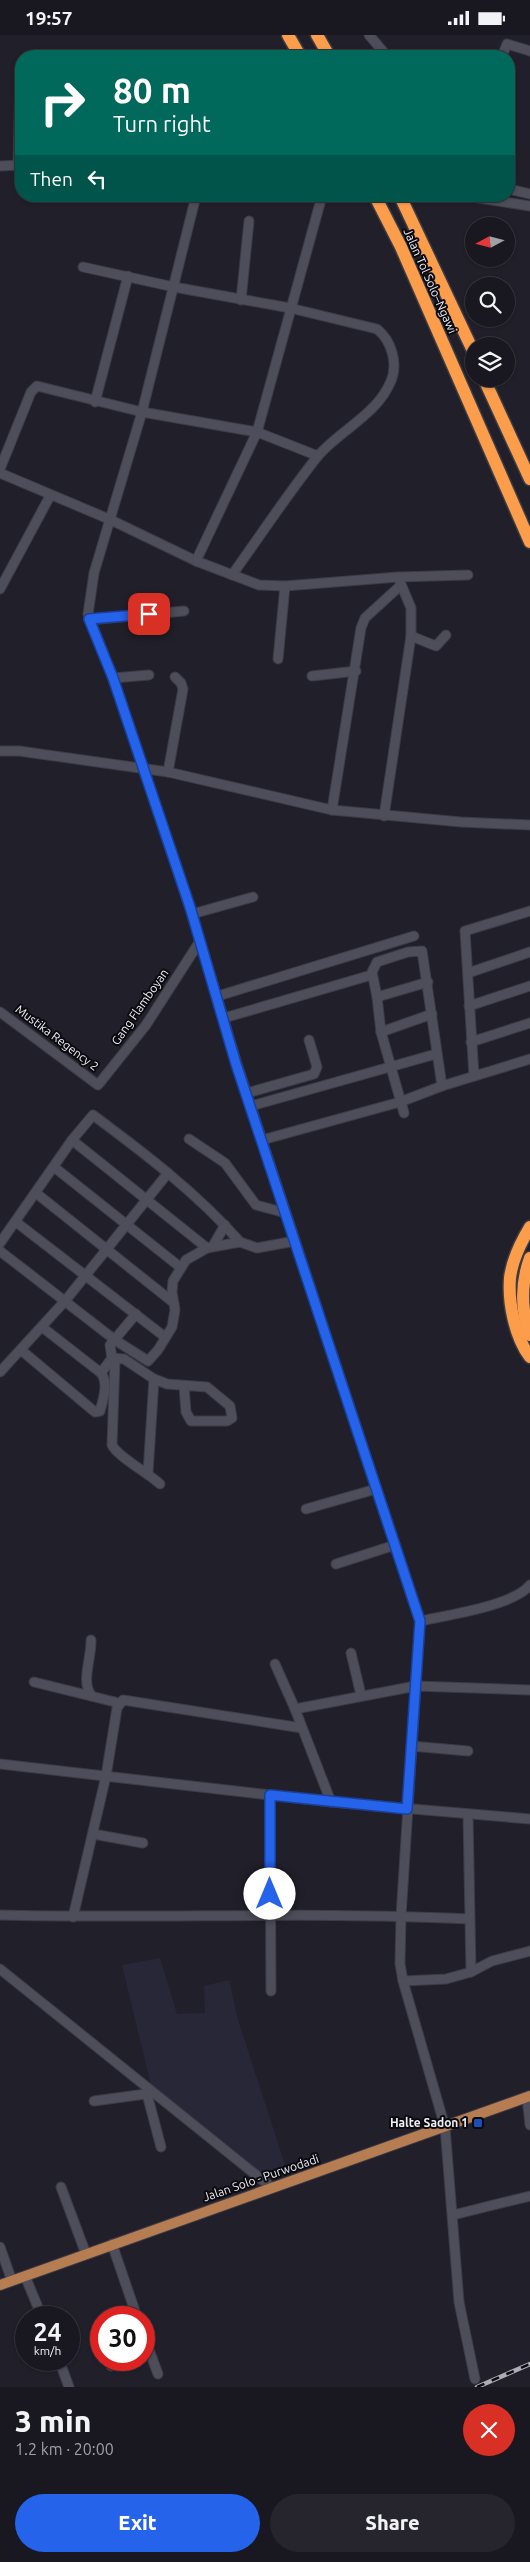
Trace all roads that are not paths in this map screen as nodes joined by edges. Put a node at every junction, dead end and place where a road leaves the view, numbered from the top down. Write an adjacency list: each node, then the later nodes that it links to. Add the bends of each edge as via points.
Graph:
1 (288, 35): 5 (highway)
2 (317, 35): 6 (highway)
3 (369, 35): 7 (street)
4 (507, 40): 8 (street)
5 (297, 50)
6 (326, 50)
7 (383, 50)
8 (530, 51)
9 (15, 166): 10 (street)
10 (0, 167)
11 (515, 190): 12 (street)
12 (530, 194)
13 (195, 202): 22 (street)
14 (320, 202): 24 (street)
15 (378, 202): 34 (highway, Jalan Tol Solo–Ngawi)
16 (403, 202): 25 (highway, Jalan Tol Solo–Ngawi)
17 (504, 202): 18 (street)
18 (530, 206)
19 (249, 221): 23 (street)
20 (83, 267): 21 (street)
21 (128, 276): 22 (street); 27 (street)
22 (174, 287): 23 (street); 28 (street)
23 (241, 299): 24 (street)
24 (290, 308): 29 (street); 30 (street, via 377,329 395,361 391,382 382,397)
25 (466, 337)
26 (488, 387): 32 (highway)
27 (94, 402): 28 (street); 31 (street, via 41,387 33,388)
28 (142, 412): 29 (street); 35 (street)
29 (257, 431): 30 (street); 38 (street)
30 (318, 456): 40 (street)
31 (0, 471): 33 (street)
32 (530, 479)
33 (50, 496): 35 (street); 39 (street)
34 (516, 509): 36 (highway, Jalan Tol Solo–Ngawi); 37 (highway)
35 (111, 520): 38 (street); 47 (street, via 90,593)
36 (530, 542)
37 (530, 553)
38 (196, 561): 40 (street)
39 (4, 571): 45 (street)
40 (232, 575): 43 (street, via 259,585)
41 (468, 575): 42 (street)
42 (398, 577): 43 (street); 44 (street)
43 (286, 586): 50 (street)
44 (400, 586): 49 (street, via 411,608); 51 (street, via 365,618)
45 (0, 589)
46 (184, 611): 47 (street)
47 (89, 619): 55 (street)
48 (446, 635): 49 (street, via 436,647)
49 (411, 636): 60 (street)
50 (278, 659)
51 (356, 671): 53 (street); 59 (street)
52 (149, 675): 55 (street)
53 (312, 675)
54 (175, 677): 58 (street, via 183,689)
55 (113, 678): 57 (street)
56 (0, 751): 57 (street)
57 (143, 768): 58 (street); 64 (street)
58 (168, 772): 59 (street)
59 (332, 810): 60 (street)
60 (384, 816): 61 (street)
61 (530, 825)
62 (253, 897): 64 (street)
63 (530, 911): 68 (street, via 466,931)
64 (192, 915): 66 (street)
65 (414, 937): 72 (street)
66 (200, 941): 72 (street); 86 (street, Gang Flamboyan, via 146,1025)
67 (530, 952): 68 (street)
68 (468, 973): 74 (street)
69 (368, 976): 77 (street)
70 (428, 982): 73 (street); 73 (street, via 422,951 408,952 374,965 372,972); 76 (street)
71 (530, 986): 74 (street)
72 (218, 996): 77 (street)
73 (378, 997): 79 (street)
74 (468, 1006): 81 (street)
75 (0, 1012): 86 (street, Mustika Regency 2)
76 (432, 1014): 79 (street); 82 (street)
77 (224, 1018): 88 (street)
78 (530, 1023): 81 (street)
79 (381, 1032): 84 (street)
80 (309, 1040): 88 (street, via 317,1067 314,1074)
81 (471, 1042): 85 (street)
82 (436, 1054): 84 (street); 87 (street)
83 (530, 1059): 85 (street)
84 (390, 1067): 89 (street); 90 (street)
85 (474, 1076): 87 (street)
86 (98, 1085)
87 (442, 1086): 89 (street)
88 (247, 1093): 90 (street)
89 (400, 1102): 91 (street); 93 (street)
90 (252, 1106): 93 (street)
91 (404, 1113)
92 (188, 1139): 99 (street, via 225,1163 256,1205)
93 (262, 1139): 99 (street)
94 (72, 1140): 95 (street); 96 (street, via 92,1115); 98 (street)
95 (54, 1167): 97 (street); 101 (street)
96 (168, 1173): 98 (street); 102 (street)
97 (36, 1193): 100 (street); 108 (street)
98 (147, 1198): 101 (street); 107 (street)
99 (286, 1213): 104 (street)
100 (16, 1222): 106 (street); 112 (street)
101 (126, 1223): 108 (street); 111 (street)
102 (225, 1225): 105 (street); 107 (street)
103 (530, 1227): 121 (highway, via 520,1243 510,1278 518,1336)
104 (295, 1241): 105 (street, via 257,1249); 129 (street)
105 (240, 1242): 107 (street)
106 (0, 1243)
107 (210, 1247): 111 (street, via 193,1255)
108 (106, 1249): 112 (street); 114 (street)
109 (0, 1251): 113 (street)
110 (530, 1258): 117 (highway, via 524,1274 523,1301)
111 (180, 1267): 114 (street, via 173,1281)
112 (85, 1275): 113 (street); 115 (street)
113 (65, 1301): 116 (street); 119 (street)
114 (174, 1303): 118 (street, via 173,1321)
115 (136, 1314): 118 (street); 119 (street)
116 (42, 1327): 120 (street); 124 (street)
117 (530, 1335)
118 (165, 1337): 119 (street, via 148,1361)
119 (116, 1339): 122 (street, via 110,1345)
120 (20, 1350): 123 (street); 124 (street, via 98,1412 104,1397)
121 (530, 1357)
122 (114, 1359): 124 (street); 125 (street, via 124,1359); 127 (street, via 112,1445)
123 (0, 1372)
124 (101, 1373)
125 (154, 1379): 126 (street, via 167,1385); 127 (street)
126 (184, 1386): 126 (street, via 207,1387 214,1391 230,1406 232,1418 227,1421 191,1421 186,1412)
127 (148, 1473): 128 (street)
128 (160, 1483)
129 (376, 1489): 130 (street); 131 (street)
130 (306, 1509)
131 (395, 1545): 132 (street); 134 (street)
132 (336, 1565)
133 (530, 1585): 134 (street, via 505,1601)
134 (420, 1621): 139 (street)
135 (90, 1640): 142 (street, via 92,1653 86,1683)
136 (351, 1653): 141 (street)
137 (275, 1664): 144 (street)
138 (34, 1682): 142 (street)
139 (416, 1686): 140 (street); 141 (street); 146 (street)
140 (530, 1690)
141 (361, 1695): 144 (street)
142 (92, 1696): 143 (street)
143 (119, 1703): 145 (street, via 127,1698); 149 (street)
144 (295, 1709): 145 (street)
145 (302, 1728): 151 (street)
146 (411, 1746): 147 (street); 152 (street)
147 (468, 1751)
148 (0, 1764): 149 (street)
149 (106, 1776): 150 (street); 155 (street)
150 (270, 1795): 151 (street); 157 (street)
151 (331, 1802): 152 (street)
152 (407, 1809): 153 (street); 159 (street)
153 (468, 1815): 154 (street); 161 (street)
154 (530, 1819)
155 (93, 1834): 156 (street); 160 (street)
156 (143, 1843)
157 (269, 1914): 159 (street); 160 (street); 166 (street)
158 (0, 1915): 160 (street)
159 (401, 1916): 161 (street); 165 (street)
160 (73, 1917)
161 (469, 1919): 164 (street)
162 (530, 1951): 164 (street, via 492,1961)
163 (0, 1969): 167 (street)
164 (471, 1972): 165 (street, via 446,1979)
165 (403, 1981): 171 (street)
166 (271, 1991)
167 (150, 2094): 169 (street); 172 (street); 174 (street)
168 (528, 2097): 170 (street); 171 (main road, Jalan Solo - Purwodadi)
169 (94, 2101)
170 (530, 2125)
171 (445, 2127): 174 (main road, Jalan Solo - Purwodadi); 176 (street)
172 (161, 2147)
173 (61, 2187): 179 (street)
174 (271, 2187): 177 (main road, Jalan Solo - Purwodadi)
175 (530, 2196): 176 (street)
176 (453, 2215): 188 (street, via 459,2302)
177 (112, 2244): 179 (main road, Jalan Solo - Purwodadi); 184 (street)
178 (0, 2247): 181 (street)
179 (86, 2254): 180 (main road, Jalan Solo - Purwodadi)
180 (25, 2276): 181 (main road, Jalan Solo - Purwodadi); 183 (street)
181 (12, 2281): 182 (main road, Jalan Solo - Purwodadi)
182 (0, 2285)
183 (37, 2306)
184 (133, 2306)
185 (155, 2368): 187 (street)
186 (63, 2371): 189 (street)
187 (158, 2374)
188 (475, 2379)
189 (69, 2387)

